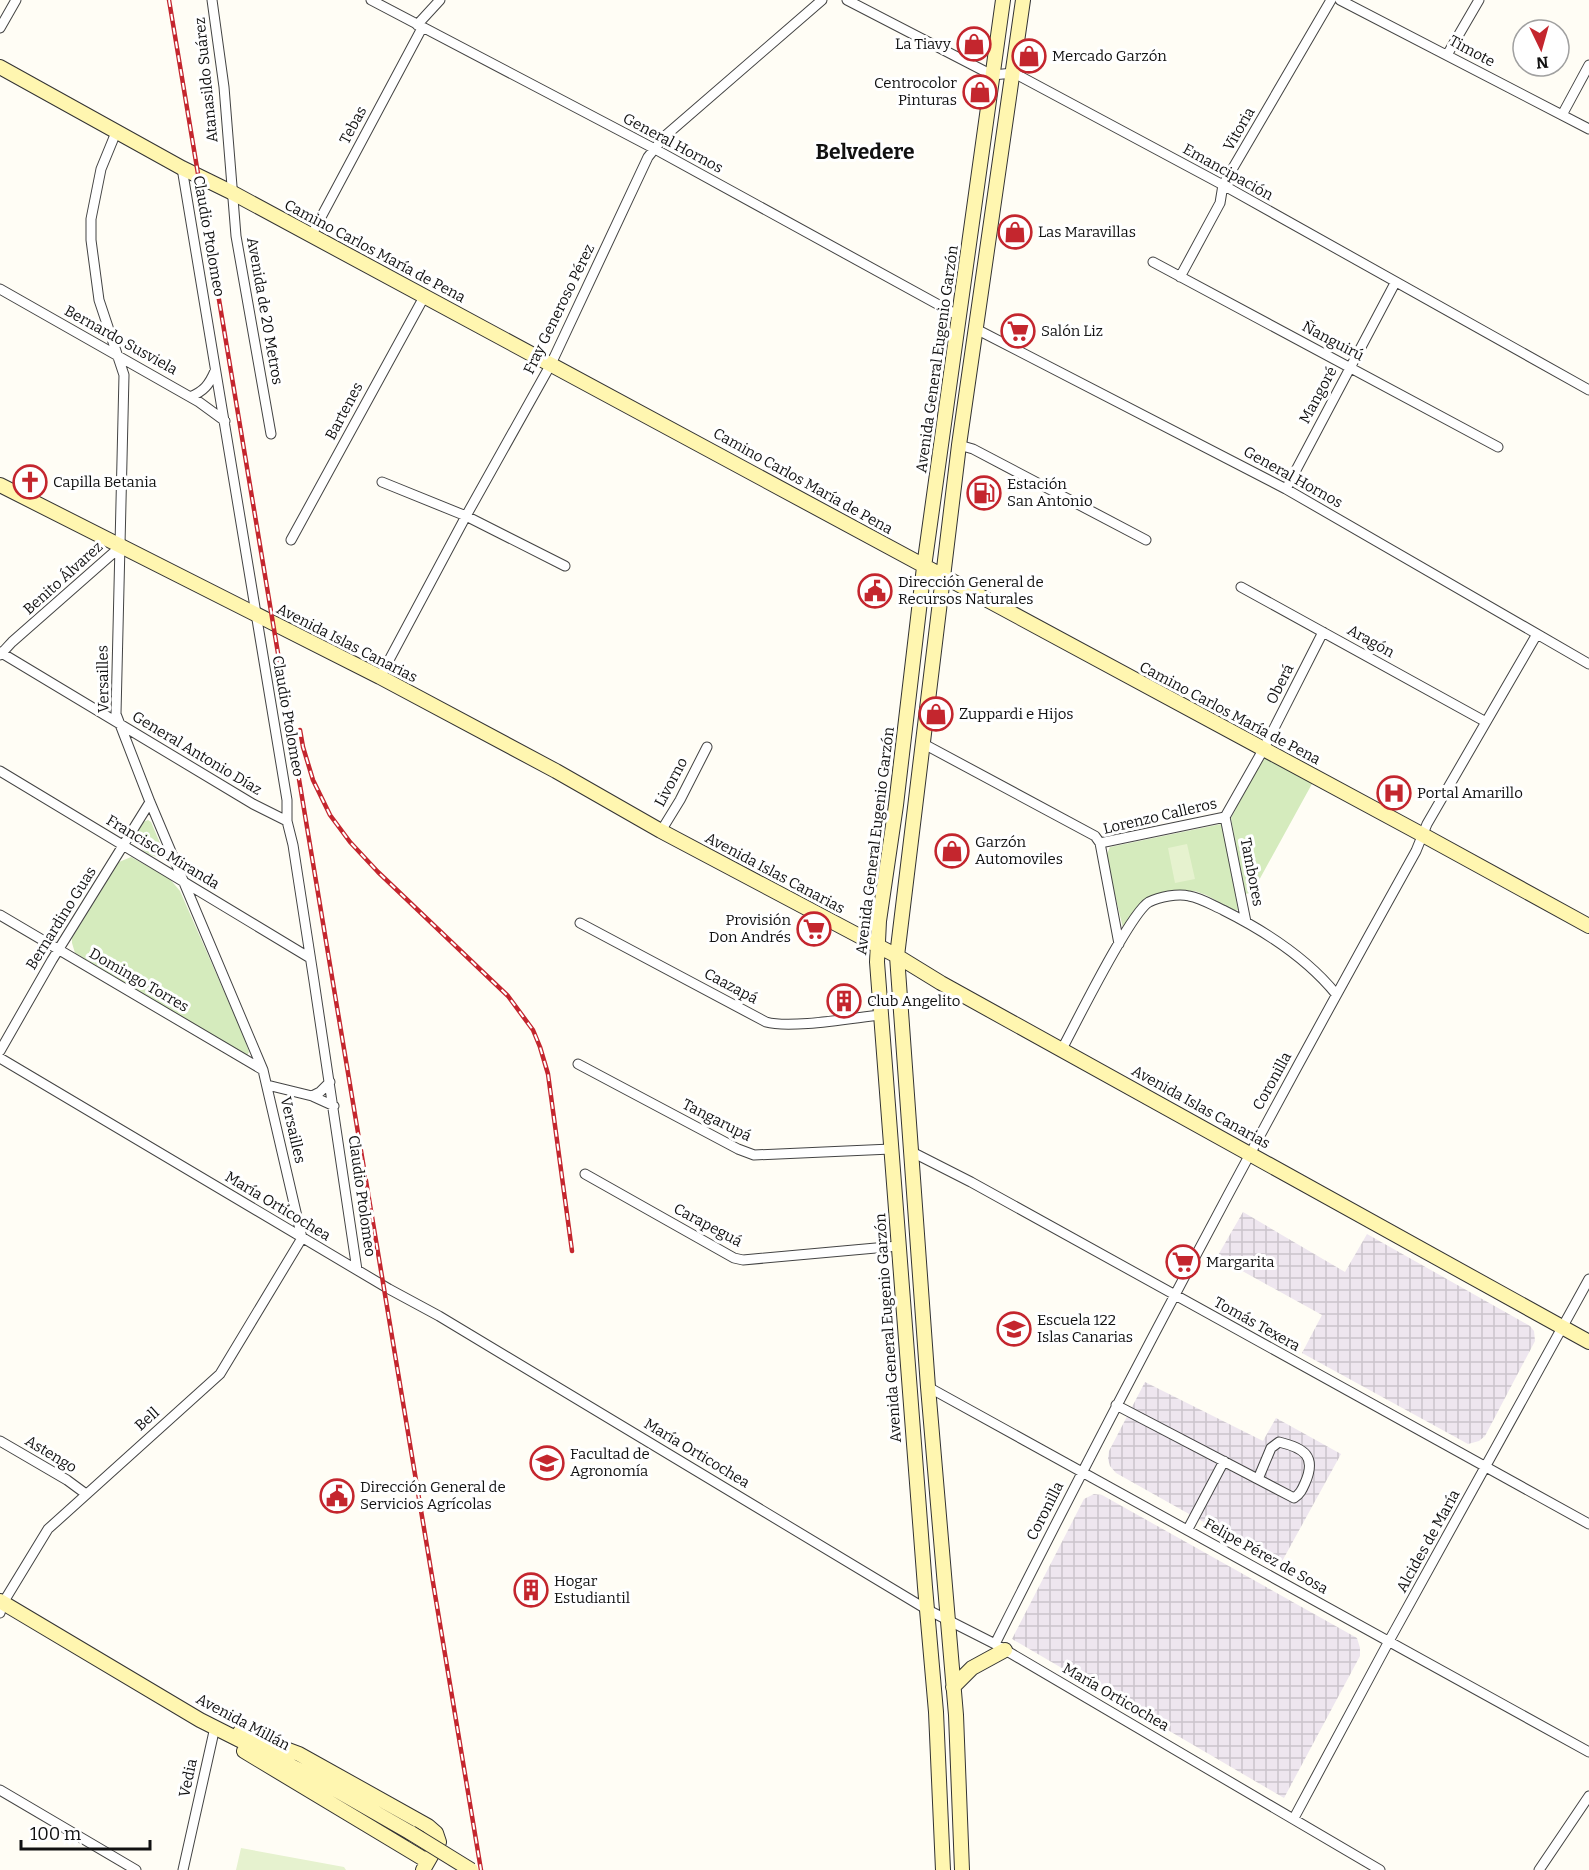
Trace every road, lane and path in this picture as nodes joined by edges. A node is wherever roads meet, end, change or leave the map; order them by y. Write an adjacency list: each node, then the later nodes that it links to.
1 (16, 0): 13 (street)
2 (212, 0): 25 (street, Atanasildo Suárez)
3 (371, 0): 12 (street, General Hornos)
4 (440, 0): 12 (street, Tebas)
5 (822, 0): 22 (street, Fray Generoso Pérez)
6 (847, 0): 18 (street)
7 (1003, 0): 18 (main road, Avenida General Eugenio Garzón)
8 (1023, 0): 17 (main road)
9 (1331, 0): 24 (street, Vitoria)
10 (1340, 0): 14 (street, Timote)
11 (1479, 0): 14 (street)
12 (419, 27): 22 (street, General Hornos); 26 (street, Tebas)
13 (0, 28)
14 (1447, 54): 19 (street, Timote)
15 (1589, 65): 19 (street)
16 (0, 67): 21 (main road, Camino Carlos María de Pena)
17 (1014, 74): 18 (street); 24 (street, Emancipación); 33 (main road)
18 (992, 75): 32 (main road, Avenida General Eugenio Garzón)
19 (1562, 115): 20 (street, Timote)
20 (1589, 129)
21 (117, 130): 23 (main road, Camino Carlos María de Pena); 34 (street, Versailles)
22 (653, 148): 32 (street, General Hornos); 35 (street, Fray Generoso Pérez)
23 (182, 168): 25 (main road, Camino Carlos María de Pena); 37 (street, Claudio Ptolomeo)
24 (1223, 185): 28 (street, Vitoria); 29 (street, Emancipación)
25 (231, 192): 26 (main road, Camino Carlos María de Pena); 41 (street, Avenida de 20 Metros)
26 (311, 236): 31 (main road, Camino Carlos María de Pena)
27 (1153, 262): 28 (street, Ñanguirú)
28 (1180, 277): 36 (street, Ñanguirú)
29 (1395, 283): 36 (street, Mangoré); 38 (street, Emancipación)
30 (0, 289): 34 (street, Bernardo Susviela)
31 (424, 297): 35 (main road, Camino Carlos María de Pena); 48 (street, Bartenes)
32 (959, 316): 52 (main road, Avenida General Eugenio Garzón)
33 (976, 328): 42 (main road); 46 (street, General Hornos)
34 (118, 356): 39 (street, Bernardo Susviela); 50 (street, Versailles)
35 (551, 364): 47 (street, Fray Generoso Pérez); 52 (main road, Camino Carlos María de Pena)
36 (1350, 368): 43 (street, Ñanguirú); 46 (street, Mangoré)
37 (216, 369): 39 (street); 40 (street, Claudio Ptolomeo)
38 (1589, 390)
39 (190, 397): 40 (street, Bernardo Susviela)
40 (225, 421): 55 (street, Claudio Ptolomeo)
41 (271, 434)
42 (959, 445): 49 (street); 53 (main road)
43 (1498, 447)
44 (382, 482): 47 (street)
45 (0, 485): 50 (main road, Avenida Islas Canarias)
46 (1286, 489): 57 (street, General Hornos)
47 (466, 516): 51 (street); 60 (street, Fray Generoso Pérez)
48 (291, 540)
49 (1146, 540)
50 (120, 547): 55 (main road, Avenida Islas Canarias); 58 (street, Benito Álvarez); 62 (street, Versailles)
51 (565, 566)
52 (924, 567): 53 (main road, Camino Carlos María de Pena); 80 (main road, Avenida General Eugenio Garzón)
53 (944, 577): 63 (main road); 65 (main road, Camino Carlos María de Pena)
54 (1241, 587): 56 (street, Aragón)
55 (256, 616): 60 (main road, Avenida Islas Canarias); 69 (street, Claudio Ptolomeo)
56 (1323, 632): 61 (street, Aragón); 65 (street, Oberá)
57 (1537, 634): 59 (street, General Hornos); 61 (street, Coronilla)
58 (0, 654): 62 (street, General Antonio Díaz)
59 (1589, 664)
60 (380, 677): 70 (main road, Avenida Islas Canarias)
61 (1486, 722): 71 (street, Coronilla)
62 (120, 724): 67 (street, Versailles); 69 (street, General Antonio Díaz)
63 (922, 743): 72 (street); 82 (main road)
64 (707, 747): 70 (street, Livorno)
65 (1263, 750): 68 (street, Lorenzo Calleros); 71 (main road, Camino Carlos María de Pena)
66 (0, 771): 73 (street, Francisco Miranda)
67 (150, 802): 73 (street, Bernardino Guas); 74 (street, Versailles)
68 (1225, 817): 72 (street, Lorenzo Calleros); 76 (street, Tambores)
69 (287, 821): 83 (street, Claudio Ptolomeo)
70 (661, 831): 80 (main road, Avenida Islas Canarias)
71 (1423, 835): 78 (main road, Camino Carlos María de Pena); 84 (street, Coronilla)
72 (1101, 843): 79 (street, Lorenzo Calleros)
73 (124, 845): 74 (street, Francisco Miranda); 81 (street, Bernardino Guas)
74 (183, 883): 83 (street, Francisco Miranda); 90 (street, Versailles)
75 (0, 915): 81 (street, Domingo Torres)
76 (1246, 922): 79 (street, Tambores); 84 (street)
77 (580, 923): 85 (street, Caazapá)
78 (1589, 927)
79 (1119, 944): 86 (street)
80 (877, 947): 82 (main road, Avenida Islas Canarias); 85 (main road, Avenida General Eugenio Garzón)
81 (59, 950): 87 (street, Bernardino Guas); 90 (street, Domingo Torres)
82 (897, 956): 86 (main road, Avenida Islas Canarias); 96 (main road)
83 (310, 958): 91 (street, Claudio Ptolomeo)
84 (1336, 994): 97 (street, Coronilla)
85 (880, 1015): 95 (main road, Avenida General Eugenio Garzón)
86 (1062, 1048): 97 (main road, Avenida Islas Canarias)
87 (0, 1051)
88 (0, 1058): 99 (street, María Orticochea)
89 (578, 1064): 95 (street, Tangarupá)
90 (263, 1070): 92 (street, Versailles)
91 (330, 1082): 93 (street); 94 (street, Claudio Ptolomeo)
92 (267, 1085): 93 (street); 99 (street, Versailles)
93 (312, 1096): 94 (street)
94 (334, 1107): 101 (street, Claudio Ptolomeo)
95 (891, 1149): 100 (main road, Avenida General Eugenio Garzón)
96 (910, 1151): 103 (street, Tomás Texera); 106 (main road)
97 (1250, 1152): 103 (street, Coronilla); 104 (main road, Avenida Islas Canarias)
98 (585, 1174): 100 (street, Carapeguá)
99 (302, 1238): 101 (street, María Orticochea); 113 (street, Bell)
100 (898, 1246): 117 (main road, Avenida General Eugenio Garzón)
101 (357, 1270): 117 (street, María Orticochea)
102 (1589, 1279): 104 (street, Alcides de María)
103 (1175, 1294): 107 (street, Coronilla); 110 (street, Tomás Texera)
104 (1563, 1327): 105 (main road, Avenida Islas Canarias); 110 (street, Alcides de María)
105 (1589, 1342)
106 (928, 1387): 111 (street, Felipe Pérez de Sosa); 118 (main road)
107 (1116, 1406): 109 (street); 111 (street, Coronilla)
108 (0, 1441): 113 (street, Astengo)
109 (1224, 1461): 112 (street); 115 (street)
110 (1487, 1466): 114 (street, Tomás Texera); 119 (street, Alcides de María)
111 (1082, 1471): 115 (street, Felipe Pérez de Sosa); 120 (street, Coronilla)
112 (1258, 1479): 112 (street)
113 (86, 1494): 116 (street, Bell)
114 (1589, 1524)
115 (1188, 1529): 119 (street, Felipe Pérez de Sosa)
116 (1, 1606): 122 (main road, Avenida Millán)
117 (927, 1608): 118 (street, María Orticochea); 132 (main road, Avenida General Eugenio Garzón)
118 (948, 1619): 120 (street, María Orticochea); 121 (main road)
119 (1389, 1641): 124 (street, Felipe Pérez de Sosa); 127 (street, Alcides de María)
120 (1000, 1647): 121 (main road); 127 (street, María Orticochea)
121 (953, 1687): 133 (main road)
122 (200, 1720): 123 (main road, Avenida Millán); 128 (main road)
123 (217, 1729): 128 (main road); 130 (street, Vedia); 131 (main road, Avenida Millán, bridge)
124 (1589, 1752)
125 (0, 1790): 129 (street)
126 (1589, 1796): 135 (street)
127 (1294, 1818): 134 (street, María Orticochea)
128 (422, 1867)
129 (136, 1870)
130 (183, 1870)
131 (471, 1870)
132 (943, 1870)
133 (962, 1870)
134 (1380, 1870)
135 (1539, 1870)

